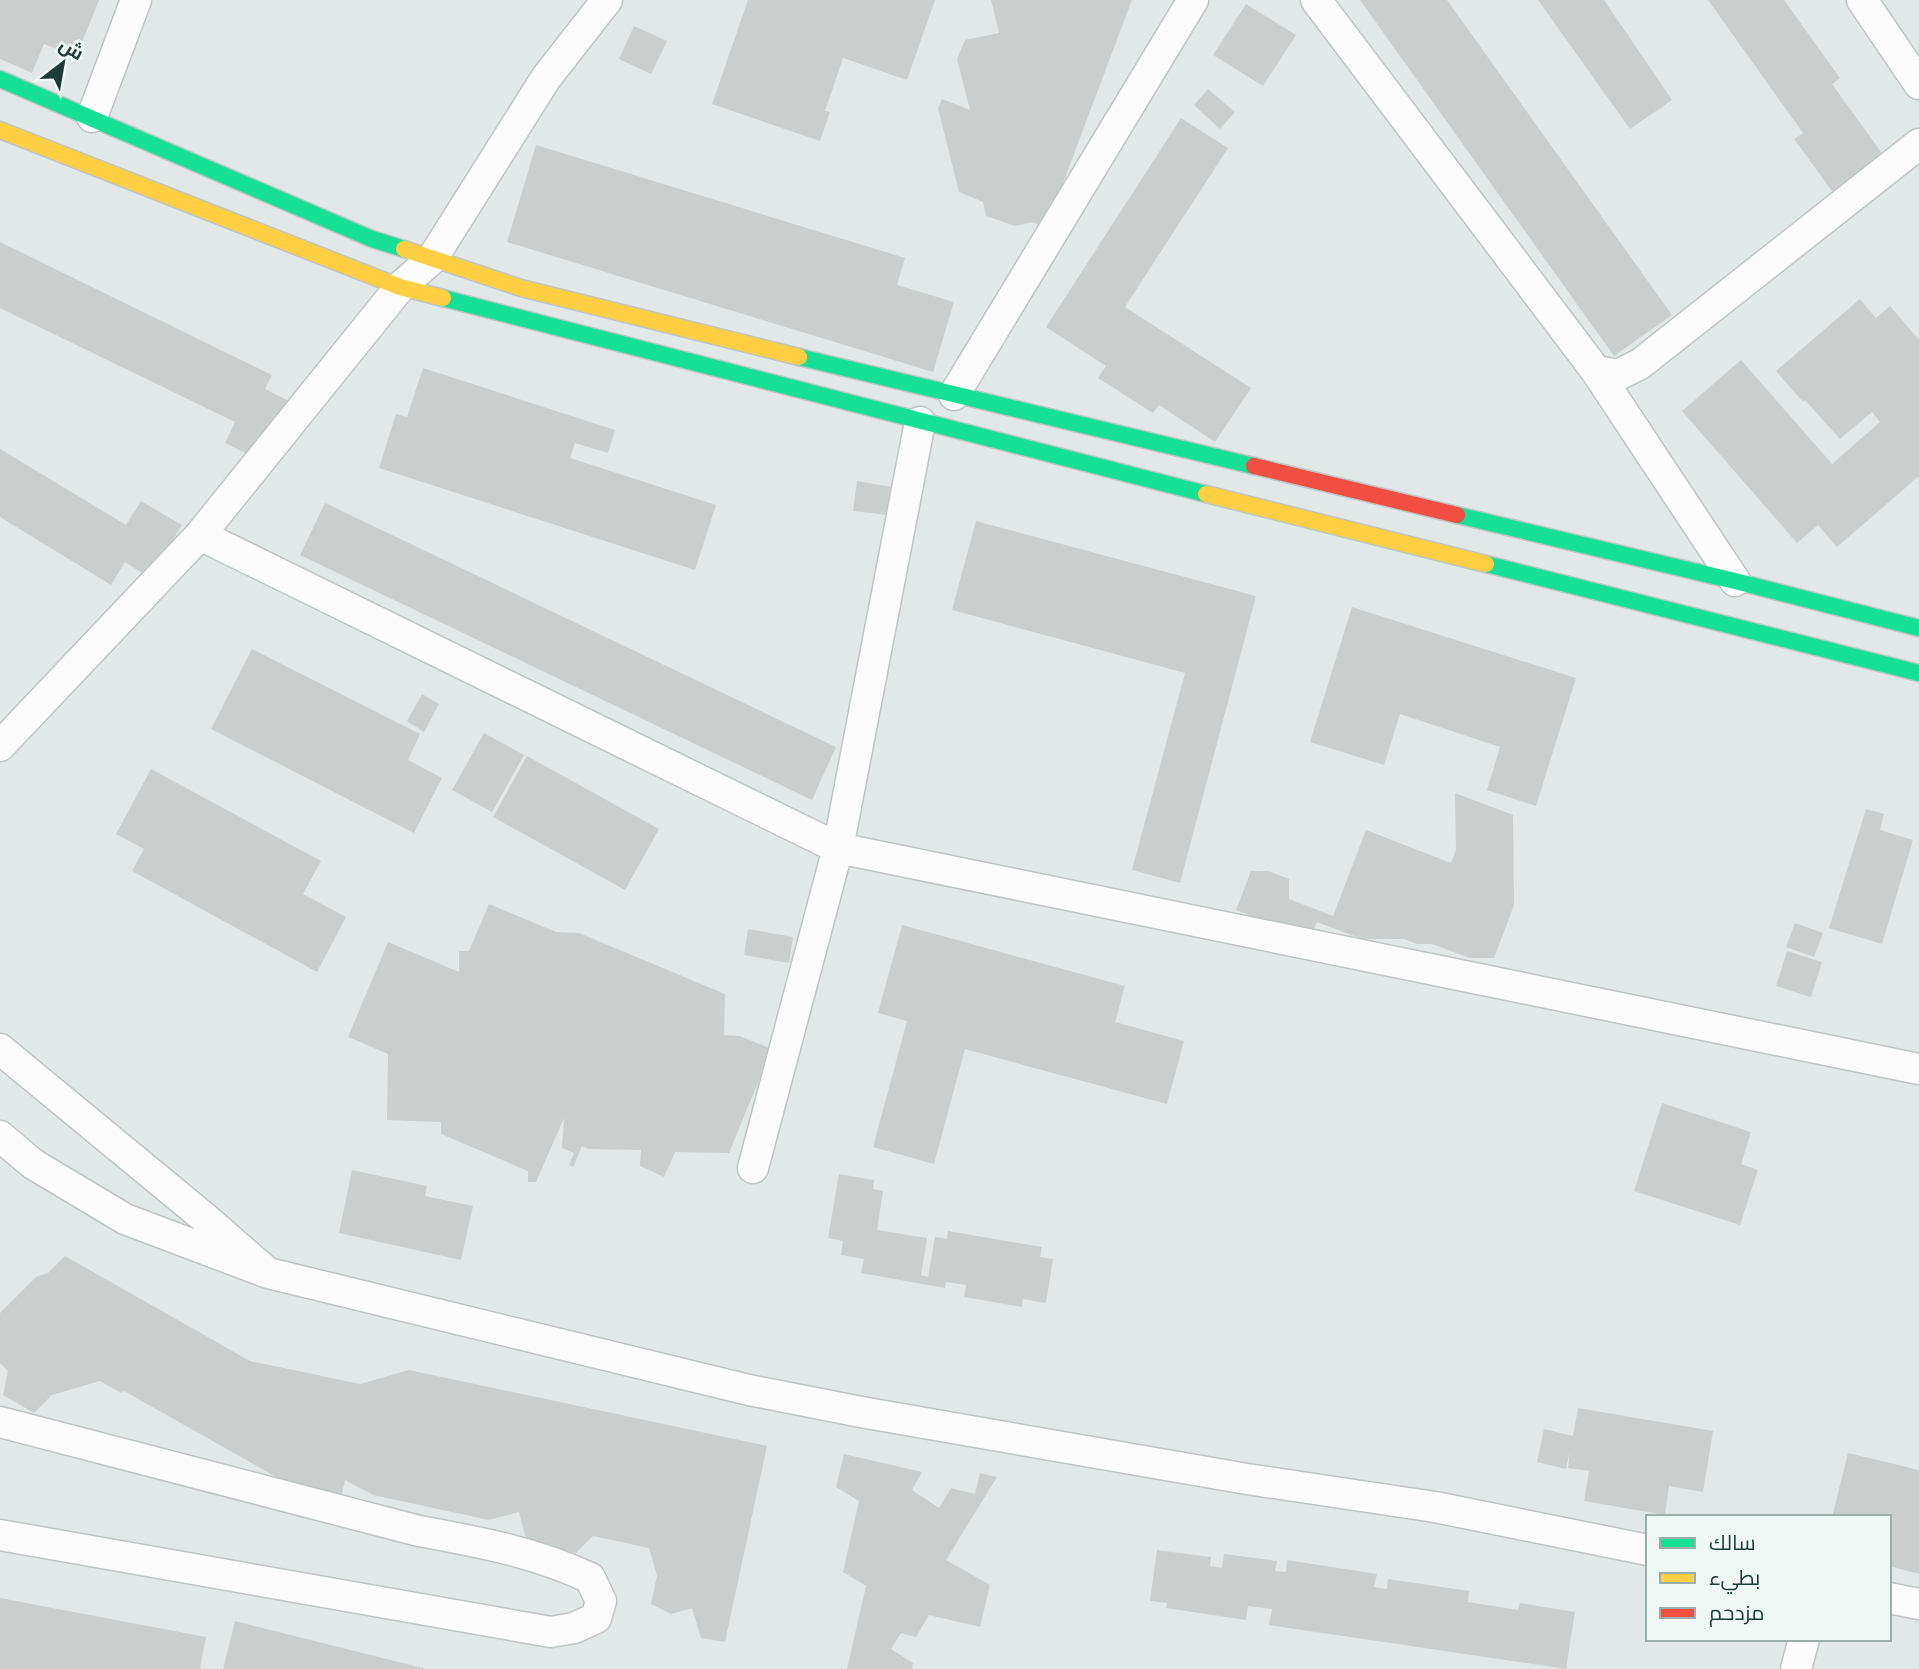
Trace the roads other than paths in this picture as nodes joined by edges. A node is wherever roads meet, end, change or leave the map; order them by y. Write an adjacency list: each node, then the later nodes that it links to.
1 (136, 0): 8 (street)
2 (607, 0): 11 (street)
3 (1194, 0): 14 (street)
4 (1316, 0): 13 (street)
5 (1862, 0): 7 (street)
6 (0, 79): 8 (street)
7 (1919, 84)
8 (92, 117): 11 (street)
9 (0, 130): 12 (street)
10 (1919, 144): 13 (street)
11 (432, 259): 12 (street); 14 (street)
12 (400, 288): 15 (street); 16 (street)
13 (1596, 371): 17 (street)
14 (954, 395): 17 (street)
15 (920, 422): 19 (street); 21 (street)
16 (200, 535): 20 (street); 21 (street)
17 (1735, 581): 18 (street)
18 (1919, 628)
19 (1919, 673)
20 (0, 746)
21 (838, 848): 23 (street); 25 (street)
22 (0, 1049): 26 (street)
23 (1919, 1069)
24 (0, 1136): 26 (street)
25 (753, 1168)
26 (268, 1273): 29 (street)
27 (0, 1422): 28 (street)
28 (0, 1535)
29 (1646, 1549)
30 (1891, 1598): 31 (street)
31 (1919, 1604)
32 (1803, 1641): 33 (street)
33 (1796, 1669)

